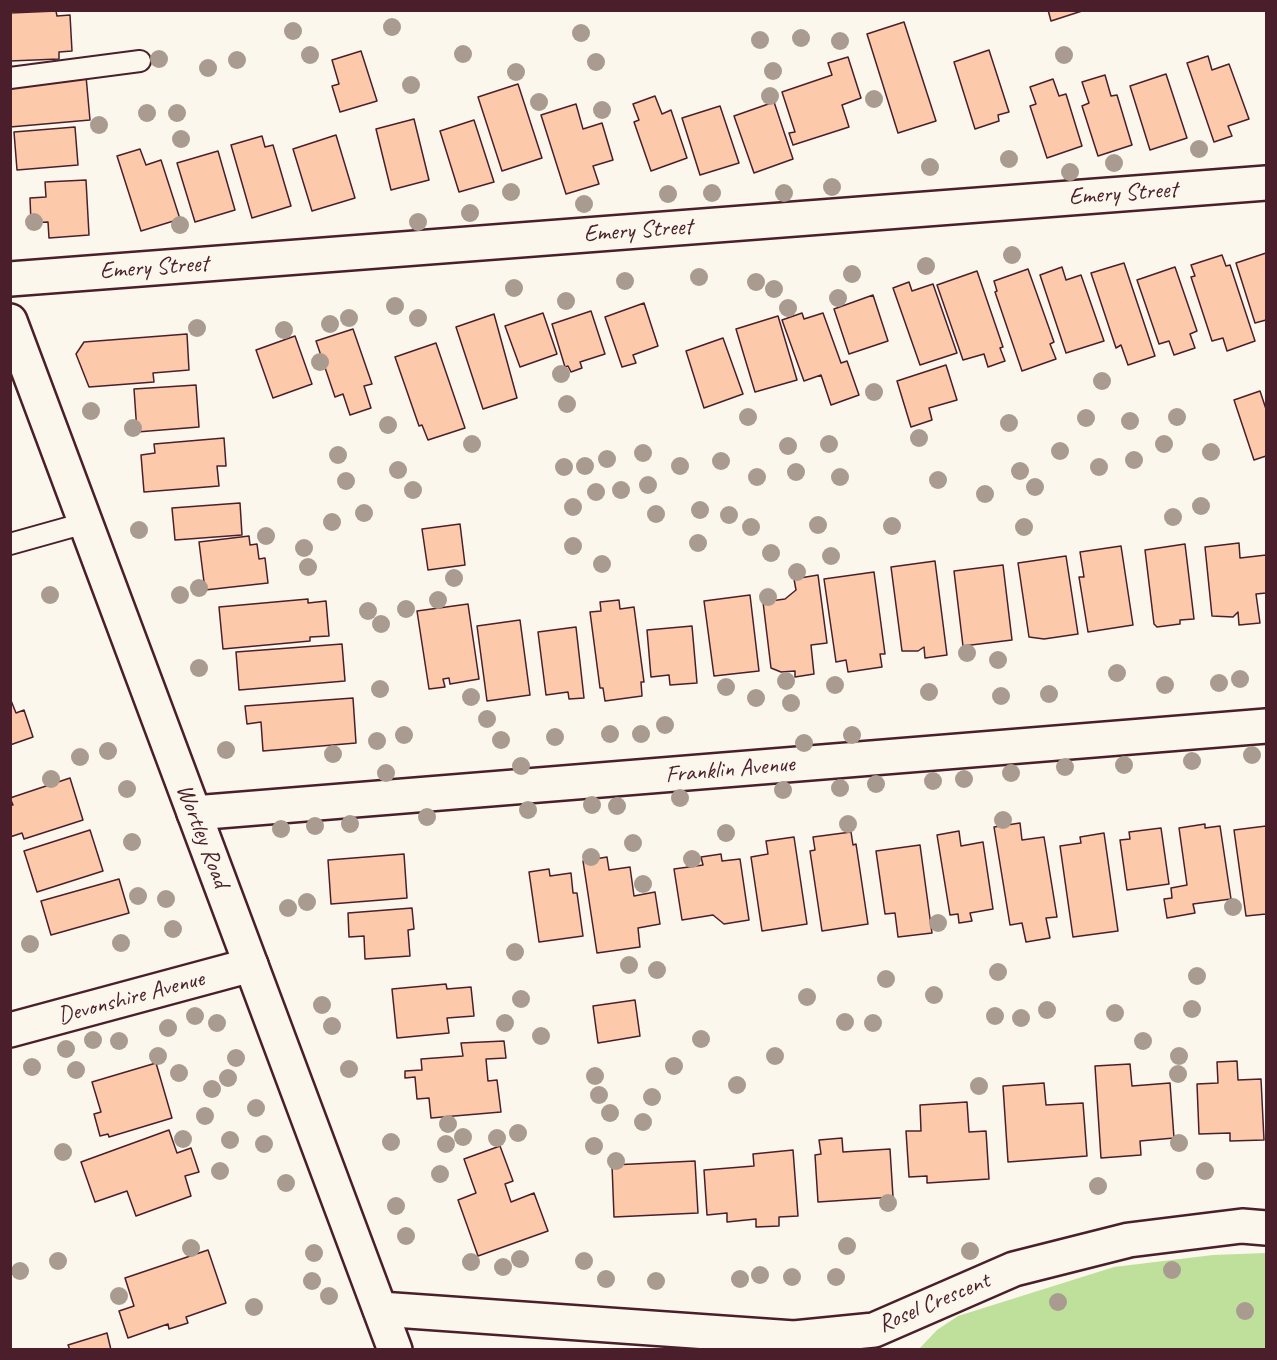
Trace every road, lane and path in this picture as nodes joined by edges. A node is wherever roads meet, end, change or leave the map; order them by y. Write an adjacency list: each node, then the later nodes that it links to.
1 (140, 61): 2 (lane)
2 (10, 78)
3 (1266, 183): 4 (street, Emery Street)
4 (10, 279)
5 (10, 321): 6 (street, Wortley Road)
6 (86, 523): 7 (lane); 9 (street, Wortley Road)
7 (10, 544)
8 (1266, 726): 9 (street, Franklin Avenue)
9 (194, 813): 10 (street, Wortley Road)
10 (251, 965): 11 (street, Devonshire Avenue); 13 (street, Wortley Road)
11 (10, 1030)
12 (1266, 1228): 14 (street, Rosel Crescent)
13 (380, 1309): 14 (street, Rosel Crescent); 15 (street, Wortley Road)
14 (878, 1340)
15 (395, 1350)

